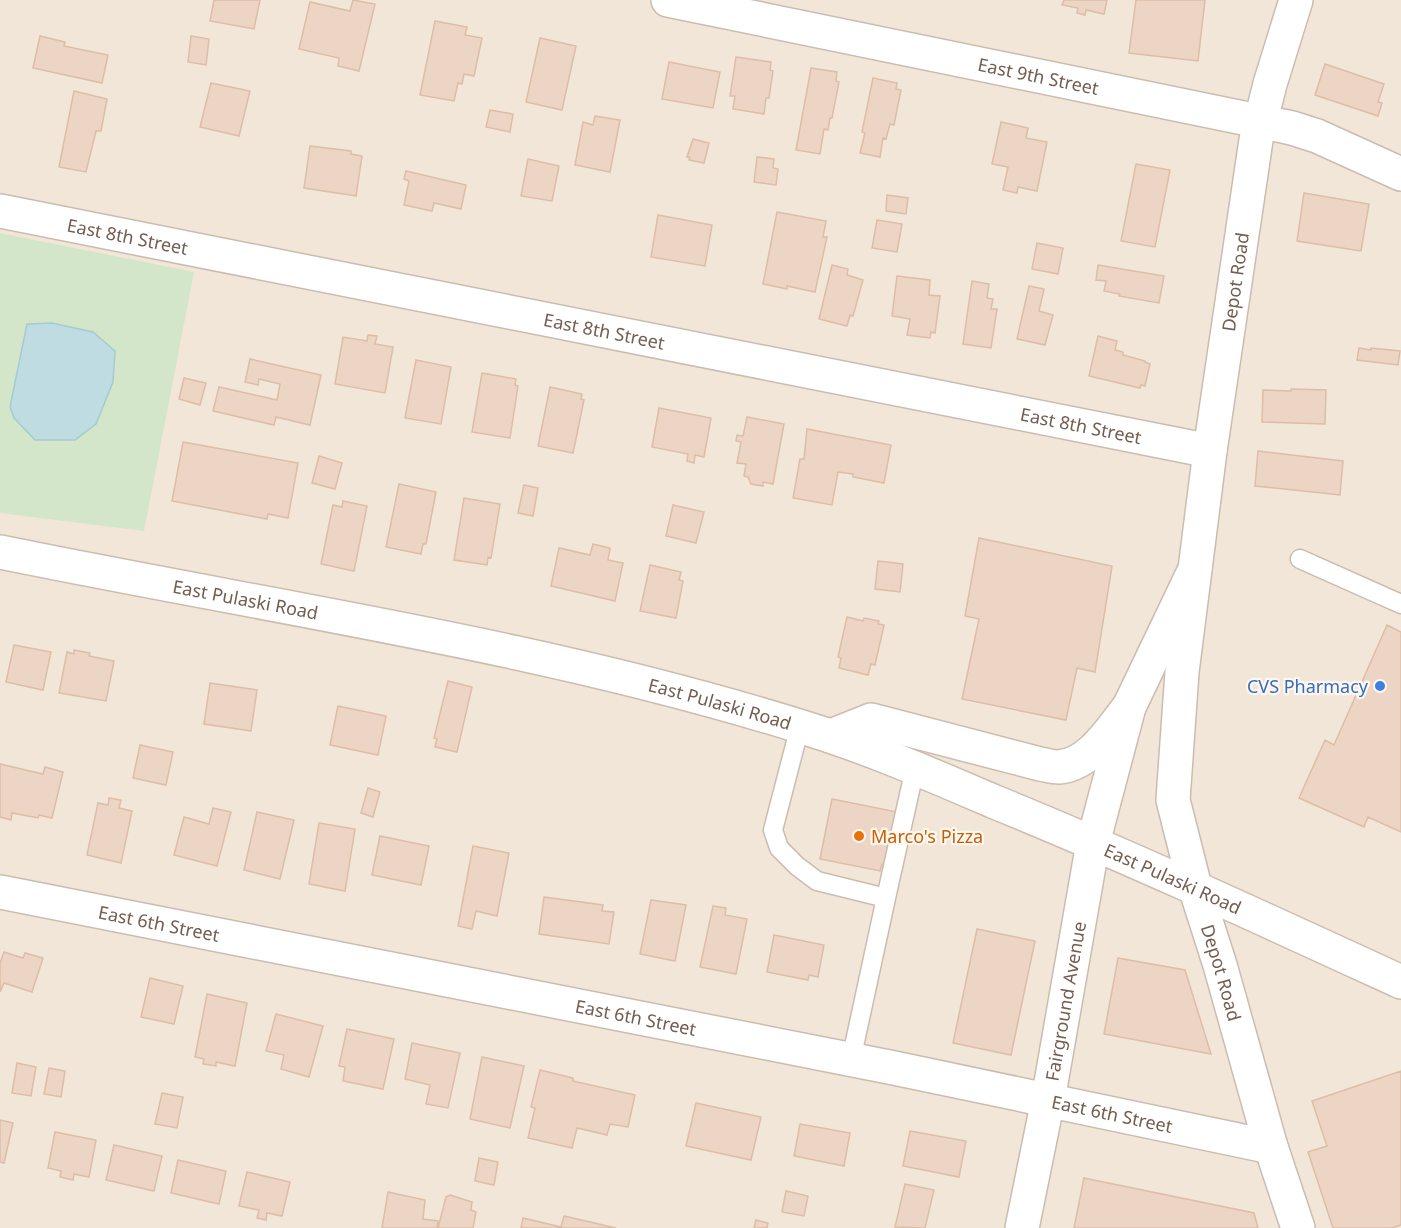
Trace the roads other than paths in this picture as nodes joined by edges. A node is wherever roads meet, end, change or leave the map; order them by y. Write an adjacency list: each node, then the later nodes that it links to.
1 (668, 0): 3 (street, East 9th Street)
2 (1296, 0): 3 (street, Depot Road)
3 (1261, 121): 4 (street, East 9th Street); 6 (street, Depot Road)
4 (1401, 174)
5 (0, 211): 6 (street, East 8th Street)
6 (1210, 451): 9 (street, Depot Road)
7 (0, 552): 12 (street, East Pulaski Road)
8 (1300, 559): 10 (lane)
9 (1195, 569): 11 (street, Depot Road); 16 (street, Depot Road)
10 (1401, 604)
11 (1129, 706): 13 (street); 15 (street, Depot Road)
12 (800, 726): 13 (street, East Pulaski Road); 18 (lane)
13 (831, 736): 14 (street, East Pulaski Road)
14 (915, 768): 15 (street, East Pulaski Road); 18 (lane)
15 (1093, 843): 16 (street, East Pulaski Road); 21 (street, Fairground Avenue)
16 (1195, 887): 19 (street, East Pulaski Road); 22 (street, Depot Road)
17 (0, 892): 20 (street, East 6th Street)
18 (886, 898): 20 (lane)
19 (1401, 982)
20 (851, 1060): 21 (street, East 6th Street)
21 (1048, 1101): 22 (street, East 6th Street); 23 (street, Fairground Avenue)
22 (1271, 1147): 24 (street, Depot Road)
23 (1022, 1228)
24 (1298, 1228)

